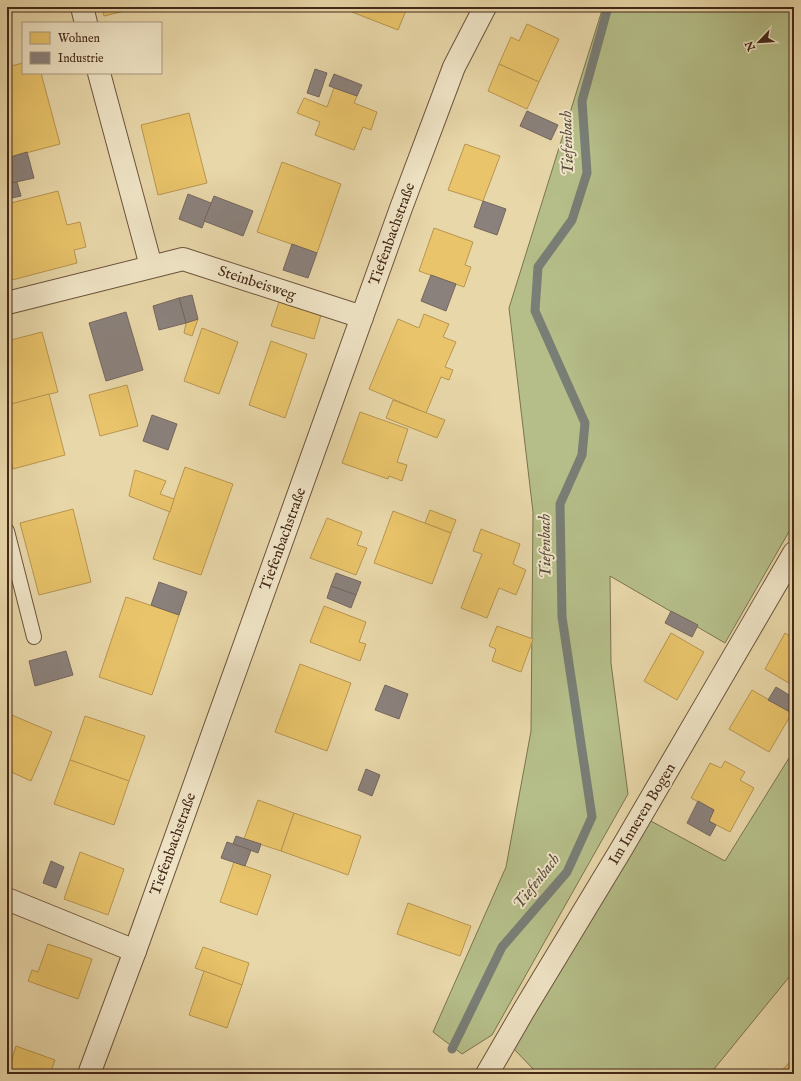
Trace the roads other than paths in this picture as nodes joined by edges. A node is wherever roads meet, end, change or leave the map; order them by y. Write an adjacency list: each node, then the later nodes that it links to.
1 (82, 7): 3 (street)
2 (484, 7): 7 (street, Tiefenbachstraße)
3 (86, 22)
4 (99, 74): 5 (street)
5 (151, 266): 6 (street, Steinbeisweg); 7 (street, Steinbeisweg)
6 (7, 303)
7 (362, 317): 12 (street, Tiefenbachstraße)
8 (7, 531): 10 (lane)
9 (794, 553): 14 (street, Im Inneren Bogen)
10 (34, 637)
11 (7, 899): 12 (street)
12 (135, 951): 13 (street, Tiefenbachstraße)
13 (89, 1074)
14 (487, 1074)

